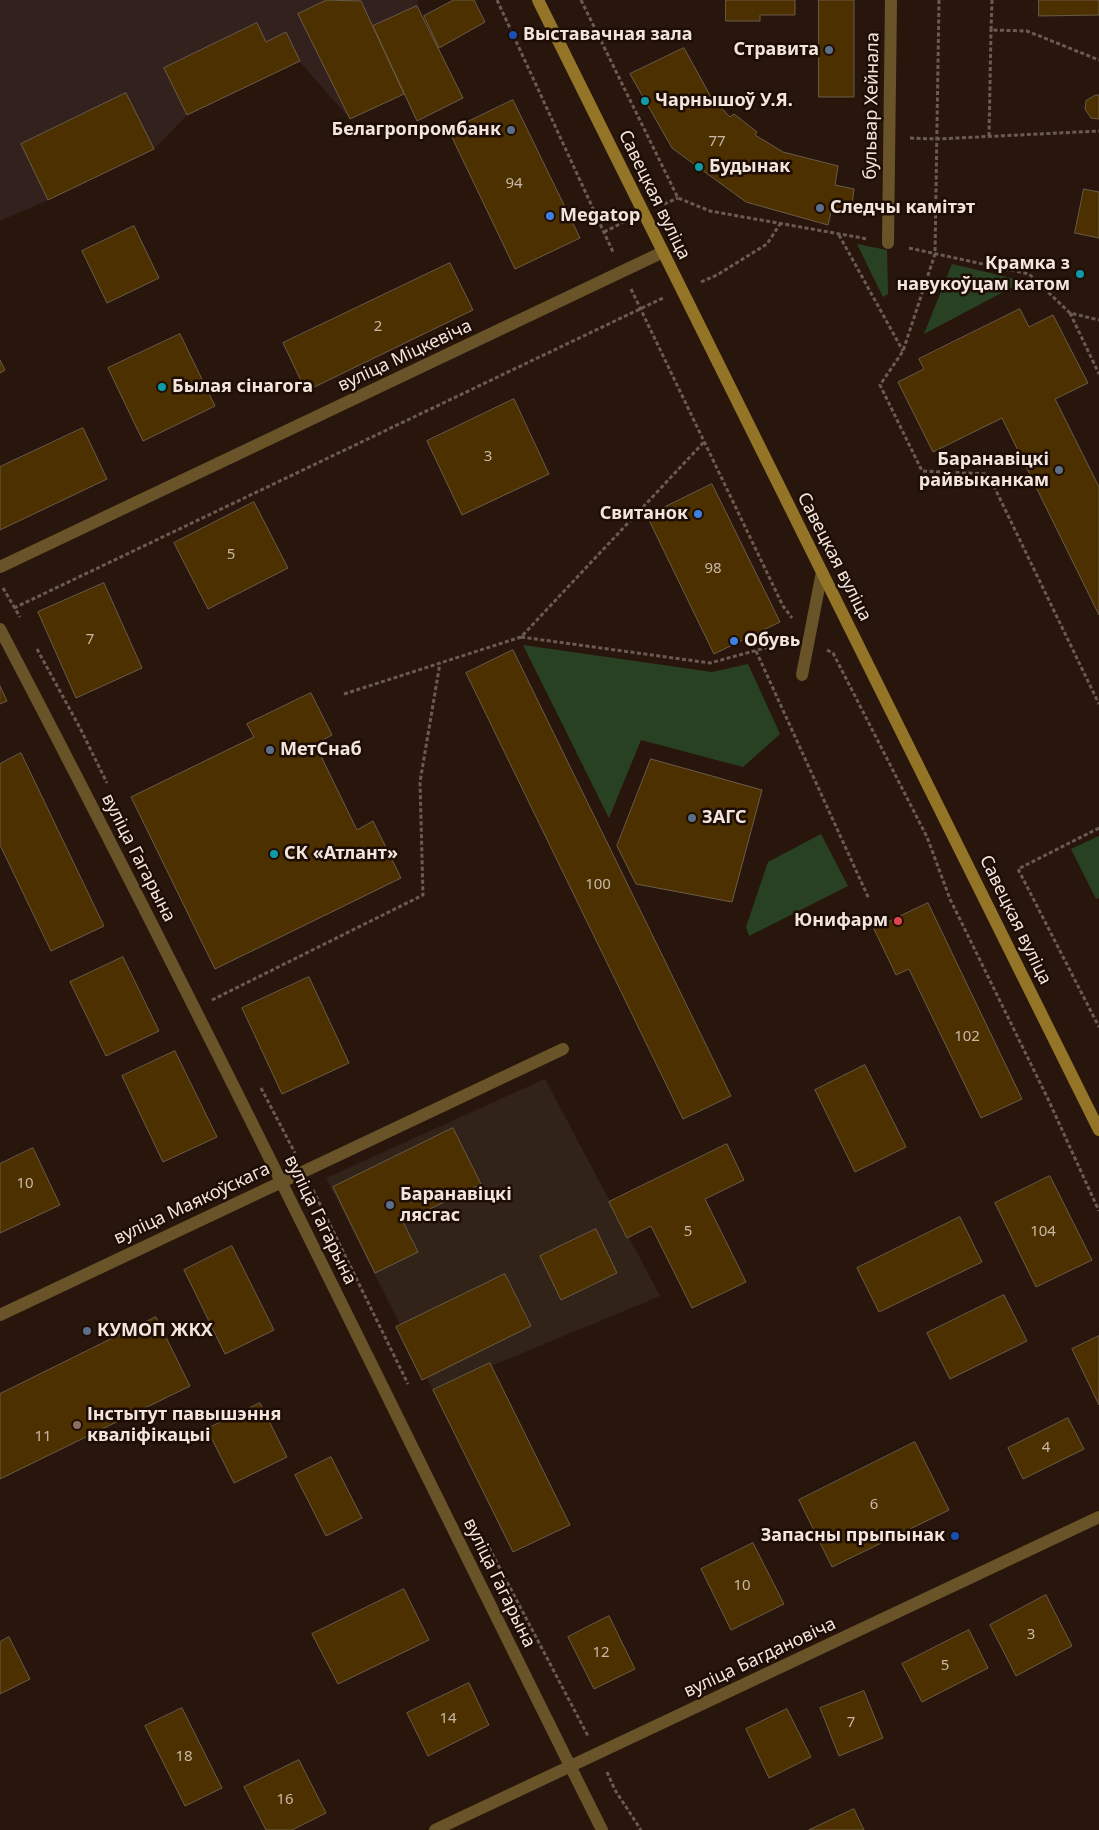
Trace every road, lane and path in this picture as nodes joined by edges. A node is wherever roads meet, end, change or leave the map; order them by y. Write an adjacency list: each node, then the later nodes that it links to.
1 (497, 0): 18 (path)
2 (538, 0): 16 (main road, Савецкая вуліца)
3 (581, 0): 13 (path)
4 (891, 0): 11 (street, бульвар Хейнала)
5 (939, 0): 12 (path)
6 (992, 0): 7 (path)
7 (991, 30): 8 (path); 10 (path)
8 (1099, 60)
9 (1099, 131): 10 (path)
10 (989, 136): 12 (path)
11 (890, 137): 12 (path); 15 (street, бульвар Хейнала)
12 (937, 139): 17 (path)
13 (780, 224): 14 (path); 19 (path)
14 (839, 234): 15 (path); 23 (path)
15 (888, 243): 17 (path)
16 (663, 252): 18 (street, вуліца Міцкевіча); 19 (main road, Савецкая вуліца)
17 (935, 254): 21 (path); 23 (path)
18 (623, 272): 20 (path); 26 (street, вуліца Міцкевіча)
19 (682, 290): 20 (path); 27 (main road, Савецкая вуліца)
20 (640, 308): 25 (path); 28 (path)
21 (1070, 313): 22 (path); 24 (path)
22 (1099, 320)
23 (903, 351): 37 (path)
24 (1099, 374)
25 (704, 442): 30 (path); 31 (path)
26 (0, 567)
27 (822, 572): 32 (street); 43 (main road, Савецкая вуліца)
28 (7, 611)
29 (0, 628): 40 (street, вуліца Гагарына)
30 (800, 629): 32 (path); 33 (path)
31 (521, 636): 33 (path); 34 (path)
32 (809, 640): 35 (street); 45 (path)
33 (756, 651): 39 (path)
34 (440, 663): 36 (path); 40 (path)
35 (802, 675)
36 (344, 694)
37 (1099, 704)
38 (1099, 828): 41 (path)
39 (869, 899)
40 (195, 1009): 44 (street, вуліца Гагарына)
41 (1099, 1027)
42 (563, 1049): 44 (street, вуліца Маякоўскага)
43 (1099, 1130)
44 (281, 1181): 46 (street, вуліца Маякоўскага); 48 (street, вуліца Гагарына)
45 (1099, 1211)
46 (0, 1315)
47 (1099, 1517): 48 (street, вуліца Багдановіча)
48 (570, 1767): 49 (street, вуліца Багдановіча); 50 (street, вуліца Гагарына)
49 (435, 1830)
50 (602, 1830)

